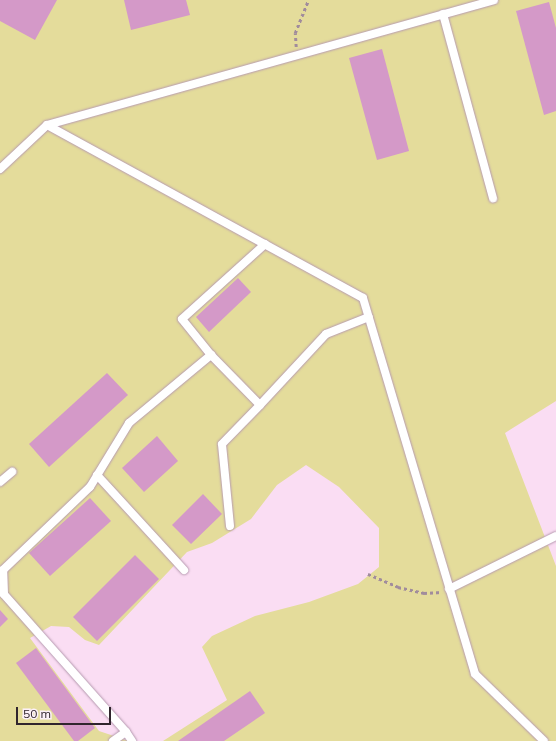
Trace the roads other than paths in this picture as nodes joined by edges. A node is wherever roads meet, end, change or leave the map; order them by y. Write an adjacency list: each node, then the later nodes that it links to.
1 (494, 0): 2 (lane)
2 (443, 14): 3 (lane); 5 (lane)
3 (47, 125): 4 (lane); 6 (lane)
4 (0, 169)
5 (493, 198)
6 (265, 244): 7 (lane); 8 (lane)
7 (369, 317): 9 (lane); 16 (lane)
8 (211, 355): 9 (lane); 11 (lane)
9 (260, 406): 13 (lane)
10 (12, 472): 12 (lane)
11 (97, 475): 15 (lane); 17 (lane)
12 (0, 482)
13 (230, 526)
14 (556, 536): 16 (lane)
15 (184, 570)
16 (449, 589): 21 (lane)
17 (2, 592): 18 (lane)
18 (126, 732): 19 (lane); 20 (lane)
19 (113, 741)
20 (132, 741)
21 (544, 741)

